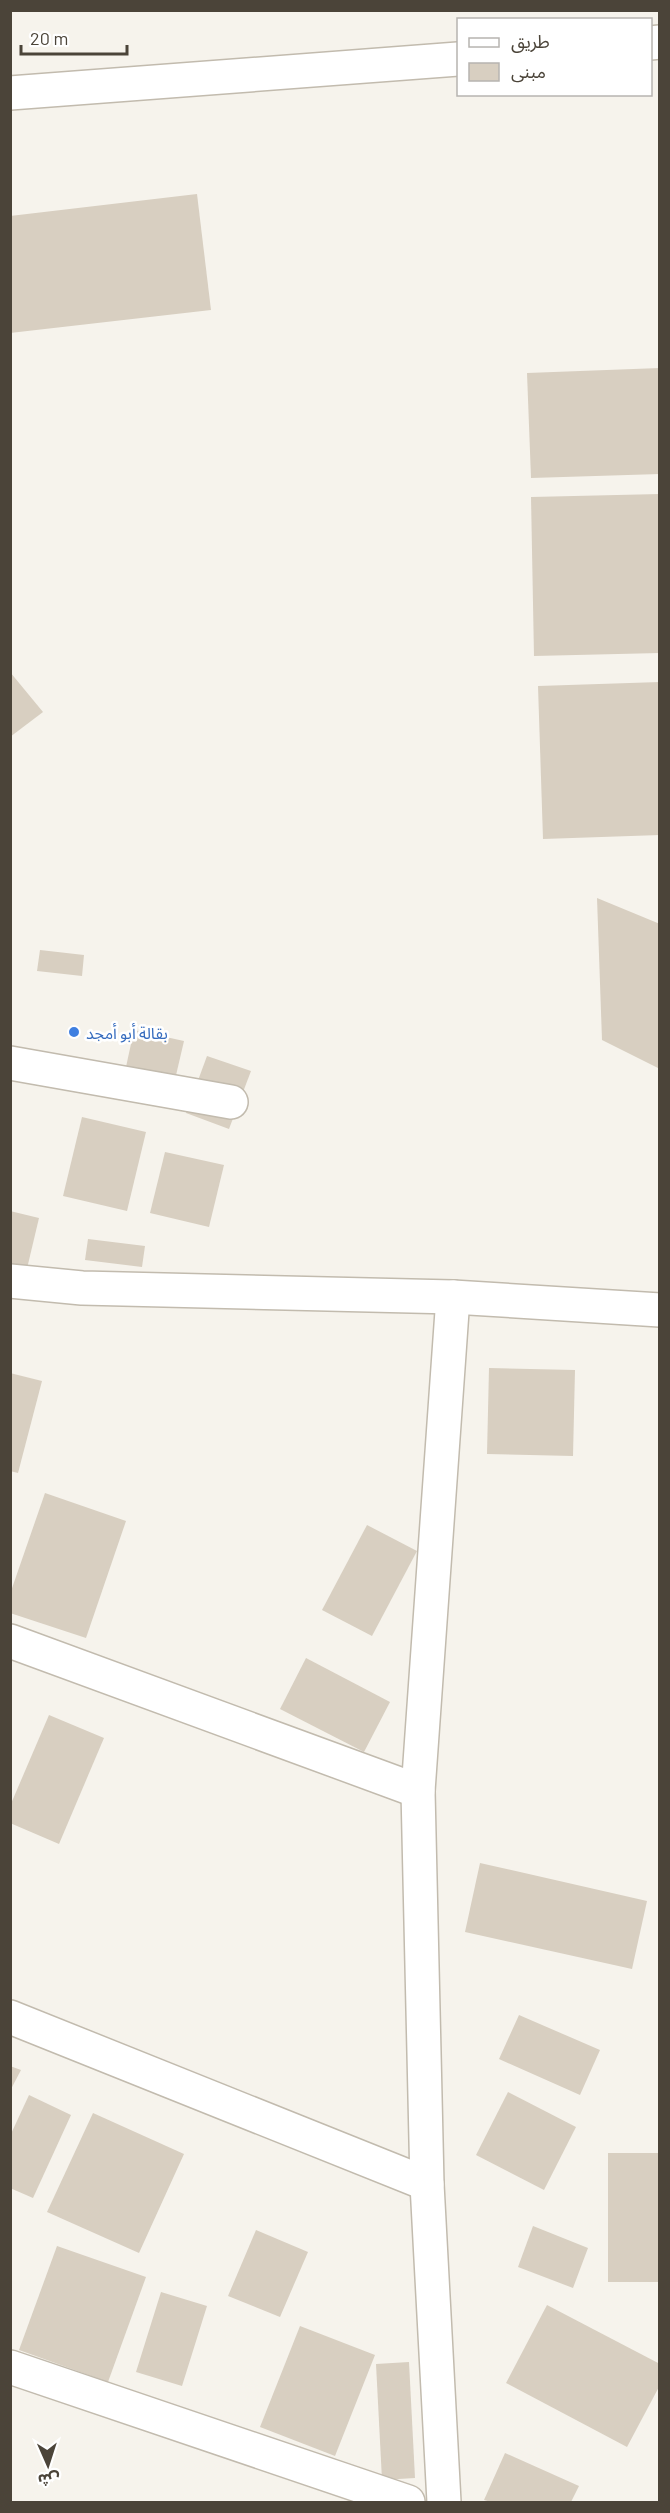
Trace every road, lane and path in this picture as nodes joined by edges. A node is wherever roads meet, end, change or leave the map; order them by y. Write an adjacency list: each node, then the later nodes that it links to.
1 (457, 59): 2 (street)
2 (10, 93)
3 (10, 1063): 4 (street)
4 (231, 1102)
5 (10, 1281): 6 (street)
6 (453, 1297): 7 (street); 9 (street)
7 (660, 1310)
8 (10, 1641): 9 (street)
9 (418, 1791): 11 (street)
10 (10, 2017): 11 (street)
11 (427, 2184): 14 (street)
12 (10, 2367): 13 (street)
13 (408, 2502)
14 (444, 2502)

